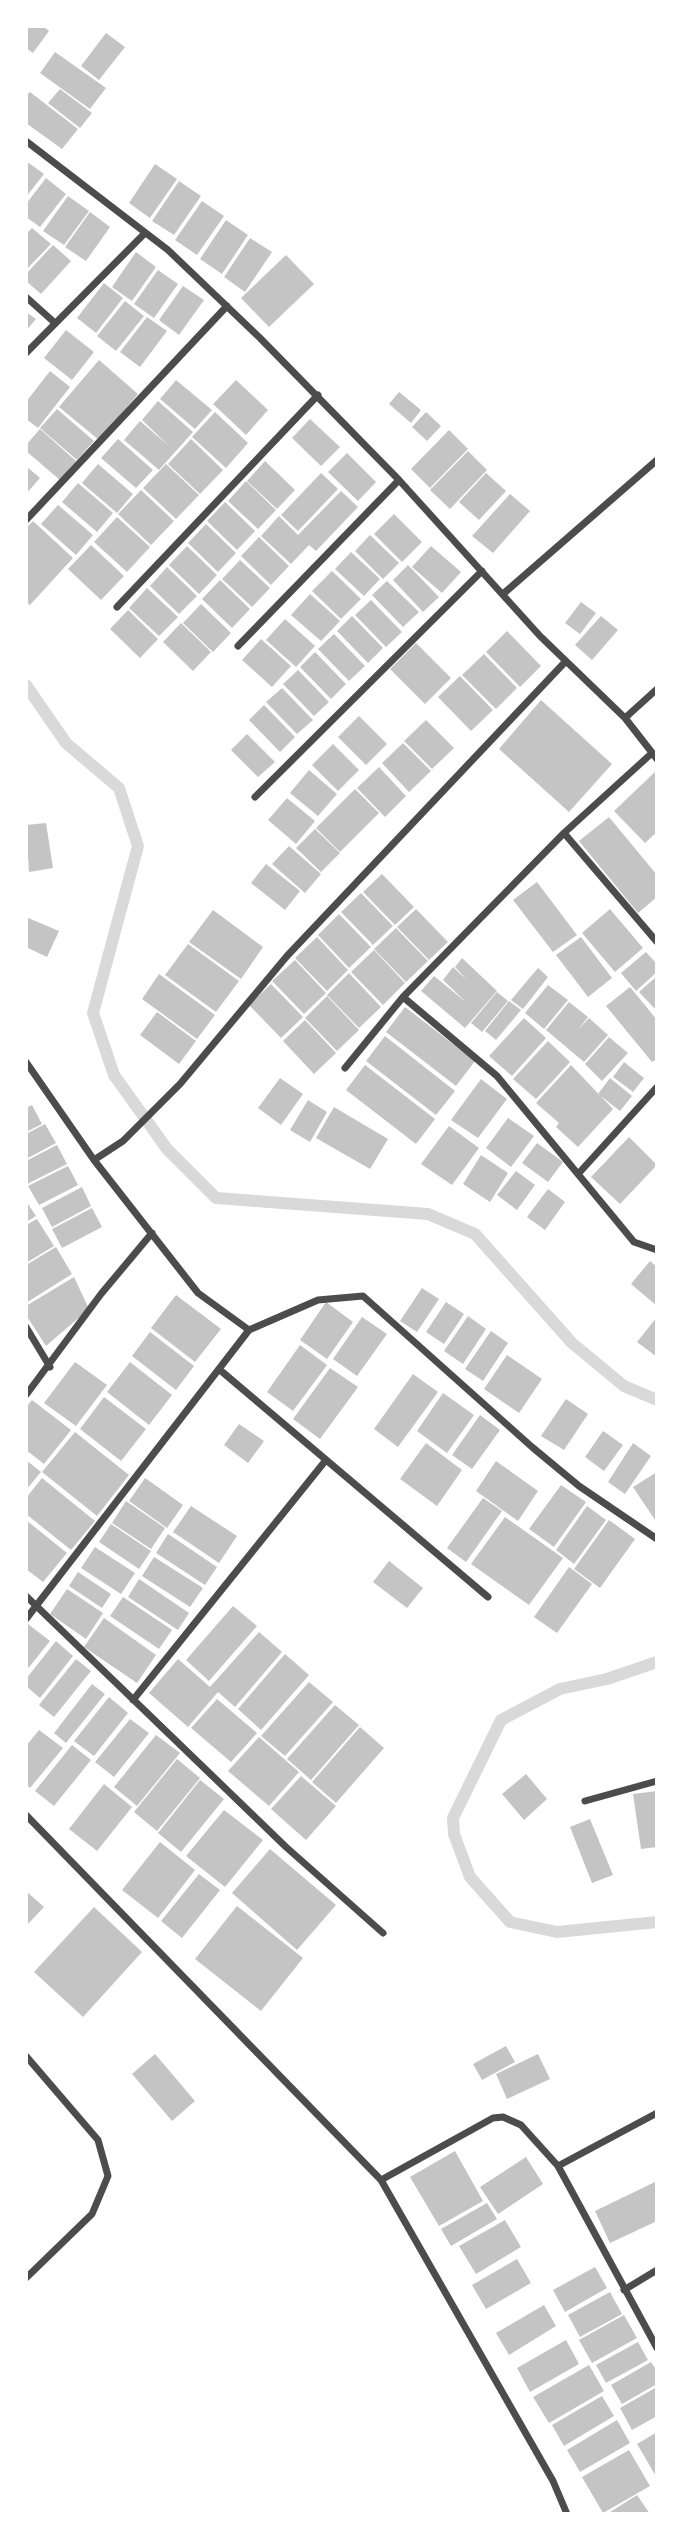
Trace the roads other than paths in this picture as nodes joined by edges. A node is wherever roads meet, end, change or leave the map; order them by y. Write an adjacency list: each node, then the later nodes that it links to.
1 (26, 141): 2 (street)
2 (145, 233): 4 (street); 5 (street)
3 (26, 297): 5 (street)
4 (227, 306): 7 (street); 10 (street)
5 (55, 323): 6 (street)
6 (26, 352)
7 (318, 396): 9 (street); 13 (street)
8 (657, 460): 12 (street)
9 (399, 480): 11 (street); 14 (street)
10 (26, 520)
11 (482, 571): 12 (street); 19 (street)
12 (503, 594): 15 (street)
13 (117, 607)
14 (238, 646)
15 (566, 661): 17 (street); 26 (street)
16 (657, 690): 17 (street)
17 (625, 718): 18 (street)
18 (654, 756): 20 (street)
19 (255, 797)
20 (564, 834): 21 (street); 22 (street)
21 (657, 942)
22 (403, 997): 24 (street); 27 (street)
23 (26, 1062): 26 (street)
24 (345, 1068)
25 (657, 1087): 27 (street)
26 (94, 1160): 28 (street)
27 (579, 1173): 29 (street)
28 (152, 1233): 31 (street); 32 (street)
29 (657, 1250)
30 (26, 1327): 32 (street)
31 (249, 1331): 33 (street); 36 (street)
32 (50, 1367): 34 (street)
33 (220, 1370): 35 (street); 39 (street)
34 (26, 1395)
35 (326, 1460): 38 (street); 41 (street)
36 (657, 1539)
37 (26, 1597): 39 (street)
38 (488, 1597)
39 (36, 1607): 40 (street); 41 (street)
40 (26, 1619)
41 (132, 1700): 45 (street)
42 (657, 1781): 43 (street)
43 (585, 1801)
44 (26, 1815): 49 (street)
45 (383, 1933)
46 (26, 2056): 51 (street)
47 (657, 2113): 48 (street)
48 (558, 2166): 49 (street); 52 (street)
49 (382, 2180): 54 (street)
50 (657, 2270): 52 (street)
51 (26, 2278)
52 (624, 2290): 53 (street)
53 (657, 2348)
54 (567, 2514)

